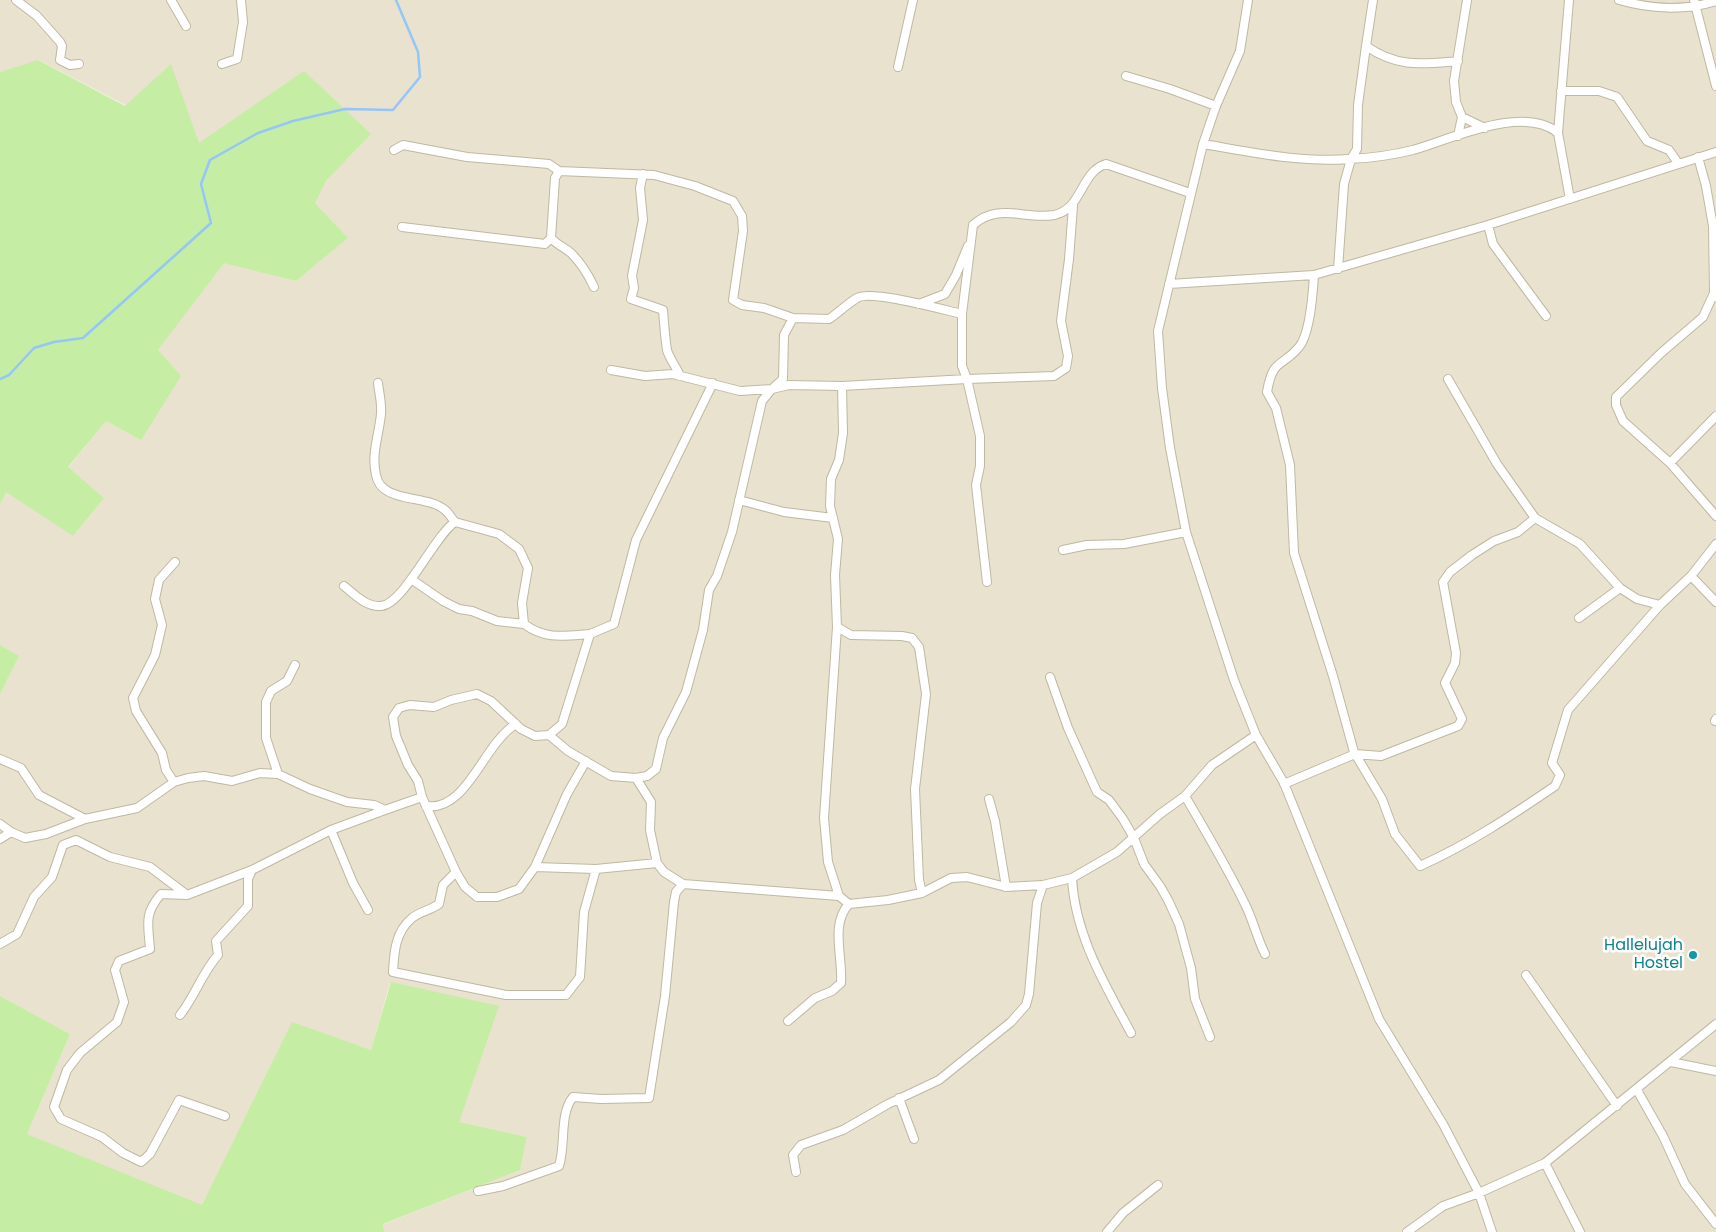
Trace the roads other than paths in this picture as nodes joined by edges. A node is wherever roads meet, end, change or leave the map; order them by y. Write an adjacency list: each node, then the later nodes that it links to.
1 (16, 0): 15 (street)
2 (171, 0): 12 (street)
3 (241, 0): 16 (street)
4 (913, 0): 17 (street)
5 (1248, 0): 21 (street)
6 (1373, 0): 13 (street)
7 (1467, 0): 14 (street)
8 (1570, 0): 20 (street)
9 (1619, 0): 11 (street)
10 (1716, 1): 11 (street)
11 (1695, 4): 19 (street)
12 (186, 26)
13 (1366, 46): 14 (street); 30 (street)
14 (1458, 62): 22 (street)
15 (79, 64)
16 (222, 64)
17 (898, 67)
18 (1126, 76): 21 (street)
19 (1716, 86)
20 (1561, 91): 24 (street); 31 (street)
21 (1216, 106): 26 (street)
22 (1462, 117): 23 (street); 25 (street)
23 (1485, 128): 24 (street); 25 (street)
24 (1558, 133): 35 (street)
25 (1458, 136): 30 (street)
26 (1203, 144): 30 (street); 34 (street)
27 (394, 150): 32 (street)
28 (1716, 152): 29 (street)
29 (1698, 158): 31 (street); 45 (street)
30 (1350, 159): 41 (street)
31 (1678, 164): 35 (street)
32 (559, 171): 33 (street); 39 (street)
33 (643, 174): 49 (street); 51 (street)
34 (1190, 193): 36 (street); 43 (street)
35 (1570, 199): 37 (street)
36 (1073, 206): 40 (street); 52 (street)
37 (1488, 225): 41 (street); 48 (street)
38 (402, 227): 39 (street)
39 (551, 238): 44 (street)
40 (971, 239): 46 (street); 47 (street)
41 (1338, 269): 42 (street)
42 (1314, 275): 43 (street); 85 (street)
43 (1169, 284): 65 (street)
44 (594, 287)
45 (1715, 295): 59 (street)
46 (919, 304): 47 (street); 49 (street)
47 (962, 314): 52 (street)
48 (1546, 316)
49 (793, 318): 57 (street)
50 (611, 370): 51 (street)
51 (680, 376): 55 (street)
52 (967, 379): 56 (street); 71 (street)
53 (1448, 379): 63 (street)
54 (378, 383): 64 (street)
55 (713, 383): 57 (street); 79 (street)
56 (842, 386): 57 (street); 62 (street)
57 (772, 389): 60 (street)
58 (1716, 416): 59 (street)
59 (1670, 464): 61 (street)
60 (739, 500): 62 (street); 89 (street)
61 (1716, 516)
62 (833, 518): 78 (street)
63 (1535, 518): 73 (street); 85 (street)
64 (455, 522): 70 (street); 77 (street)
65 (1186, 532): 67 (street); 84 (street)
66 (1716, 544): 69 (street)
67 (1063, 550)
68 (176, 562): 90 (street)
69 (1691, 576): 74 (street); 75 (street)
70 (411, 579): 72 (street); 77 (street)
71 (987, 582)
72 (344, 586)
73 (1620, 588): 75 (street); 76 (street)
74 (1716, 602)
75 (1660, 605): 85 (street)
76 (1579, 618)
77 (524, 624): 79 (street)
78 (837, 627): 112 (street); 114 (street)
79 (590, 634): 83 (street)
80 (295, 665): 88 (street)
81 (1050, 677): 101 (street)
82 (516, 724): 83 (street); 93 (street); 95 (street)
83 (549, 735): 87 (street)
84 (1256, 735): 91 (street); 92 (street)
85 (1355, 754): 91 (street)
86 (0, 759): 97 (street)
87 (586, 761): 89 (street); 104 (street)
88 (278, 774): 90 (street); 96 (street)
89 (636, 778): 103 (street)
90 (174, 782): 97 (street)
91 (1284, 784): 136 (street)
92 (1185, 796): 101 (street); 118 (street)
93 (422, 797): 95 (street); 96 (street)
94 (989, 799): 111 (street)
95 (426, 806): 107 (street)
96 (385, 810): 99 (street)
97 (85, 819): 100 (street)
98 (0, 824): 100 (street)
99 (331, 830): 106 (street); 116 (street)
100 (11, 832): 102 (street)
101 (1134, 838): 108 (street); 124 (street)
102 (0, 839)
103 (657, 863): 105 (street); 109 (street)
104 (535, 866): 105 (street); 107 (street)
105 (596, 869): 107 (street)
106 (252, 870): 113 (street); 120 (street)
107 (456, 872)
108 (1072, 878): 110 (street); 123 (street)
109 (683, 884): 114 (street); 135 (street)
110 (1043, 886): 111 (street); 128 (street)
111 (1006, 887): 112 (street)
112 (922, 893): 115 (street)
113 (187, 895): 117 (street); 130 (street)
114 (839, 896): 115 (street)
115 (848, 904): 121 (street)
116 (368, 910)
117 (0, 944)
118 (1265, 954)
119 (1526, 975): 129 (street)
120 (180, 1015)
121 (788, 1021)
122 (1716, 1024): 125 (street)
123 (1131, 1033)
124 (1210, 1037)
125 (1671, 1062): 126 (street); 127 (street)
126 (1716, 1071)
127 (1637, 1090): 129 (street); 137 (street)
128 (899, 1098): 131 (street); 133 (street)
129 (1617, 1106): 132 (street)
130 (225, 1116)
131 (914, 1139)
132 (1545, 1163): 136 (street); 141 (street)
133 (796, 1172)
134 (1158, 1185): 138 (street)
135 (478, 1191)
136 (1479, 1193): 139 (street); 140 (street)
137 (1716, 1224)
138 (1107, 1232)
139 (1407, 1232)
140 (1492, 1232)
141 (1580, 1232)

